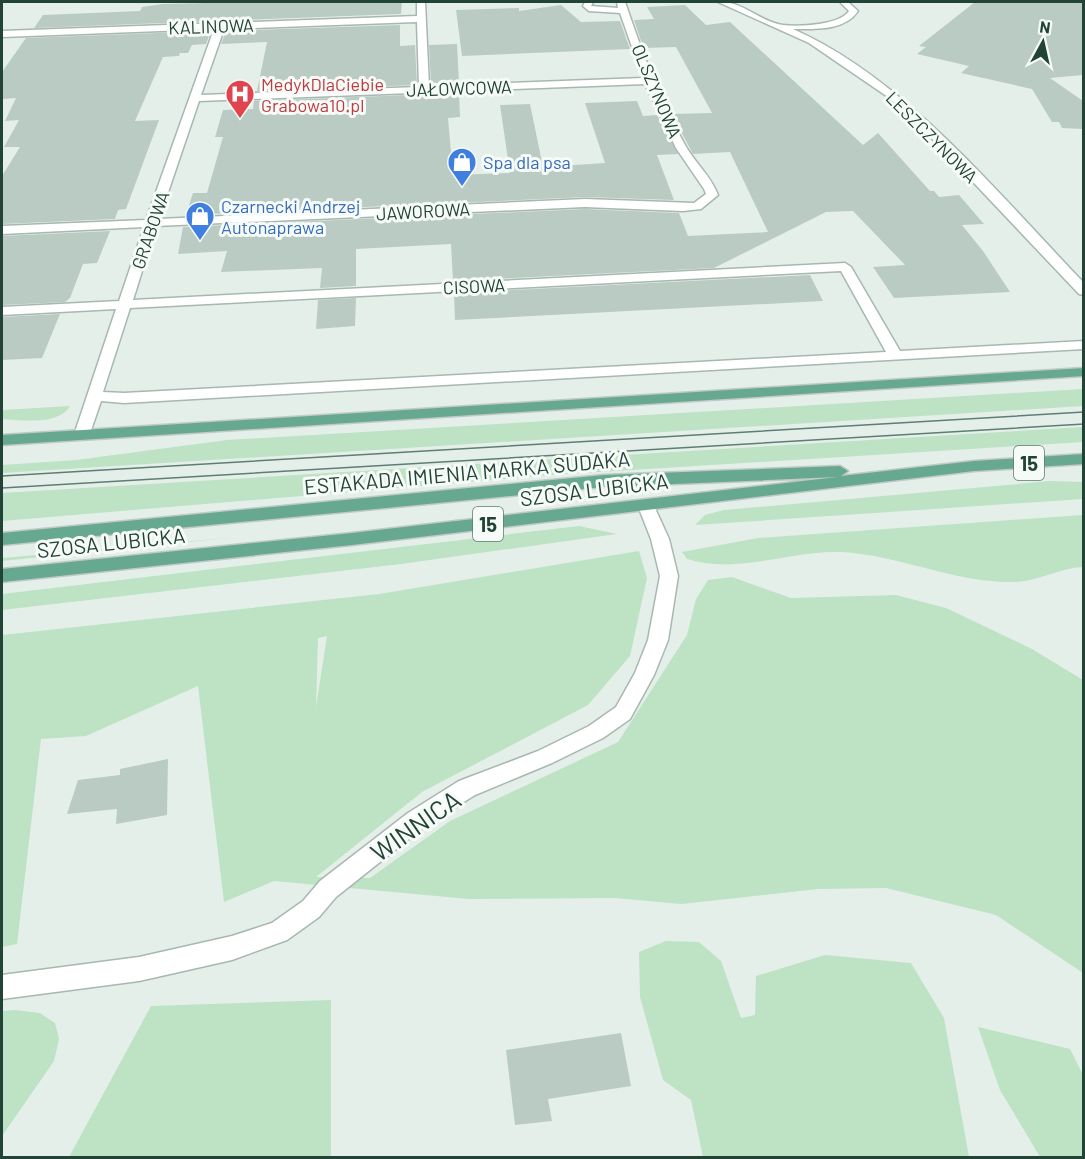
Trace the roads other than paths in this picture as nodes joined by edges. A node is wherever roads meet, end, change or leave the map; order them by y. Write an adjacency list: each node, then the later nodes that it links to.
1 (421, 2): 6 (street)
2 (589, 2): 5 (street)
3 (723, 2): 8 (street, LESZCZYNOWA)
4 (844, 2): 8 (street)
5 (621, 5): 10 (street, OLSZYNOWA)
6 (420, 19): 7 (street, KALINOWA); 11 (street)
7 (220, 26): 9 (street, KALINOWA); 12 (street, GRABOWA)
8 (780, 27): 16 (street, LESZCZYNOWA)
9 (2, 35)
10 (650, 81): 11 (street, JAŁOWCOWA); 13 (street, OLSZYNOWA)
11 (424, 89): 12 (street, JAŁOWCOWA)
12 (196, 98): 14 (street, GRABOWA)
13 (700, 177): 14 (street, JAWOROWA)
14 (151, 224): 15 (street, JAWOROWA); 17 (street, GRABOWA)
15 (2, 230)
16 (1083, 291)
17 (125, 304): 18 (street, CISOWA); 20 (street, CISOWA); 22 (street, GRABOWA)
18 (2, 311)
19 (1083, 345): 20 (street)
20 (895, 355): 22 (street)
21 (1083, 372): 23 (main road)
22 (93, 396): 23 (street, GRABOWA)
23 (82, 435): 24 (main road)
24 (2, 440)
25 (1083, 459): 26 (main road, SZOSA LUBICKA / 15)
26 (974, 466): 27 (main road, SZOSA LUBICKA / 15); 28 (main road, ESTAKADA IMIENIA MARKA SUDAKA)
27 (646, 506): 29 (main road, SZOSA LUBICKA / 15); 30 (street, WINNICA)
28 (2, 539)
29 (2, 576)
30 (2, 987)

